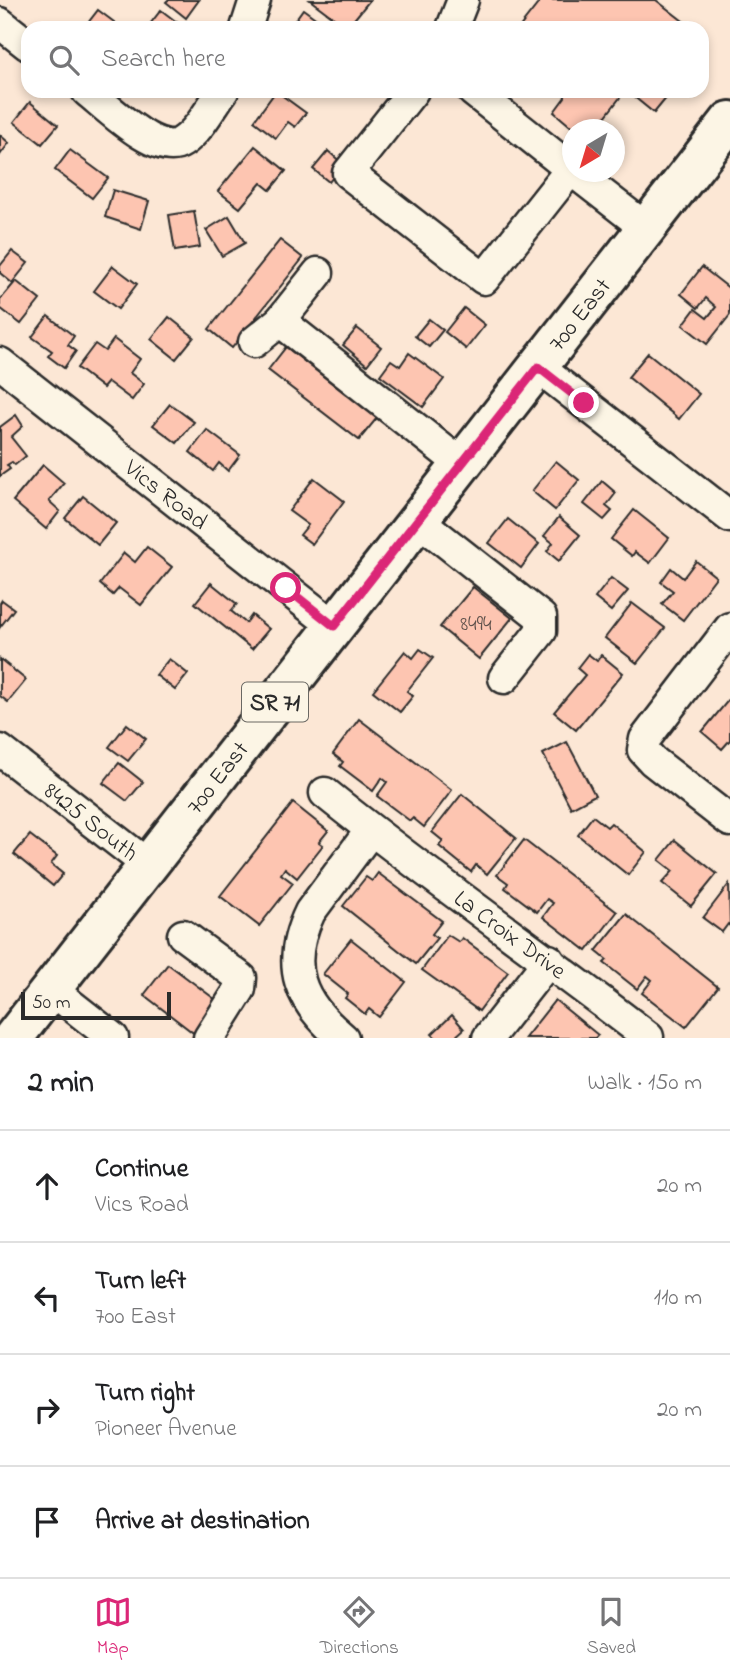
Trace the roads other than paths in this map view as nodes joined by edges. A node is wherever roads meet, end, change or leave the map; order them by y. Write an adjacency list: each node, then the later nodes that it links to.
1 (255, 0): 3 (street)
2 (463, 0): 4 (street)
3 (248, 21)
4 (456, 21)
5 (0, 23): 6 (street)
6 (21, 40)
7 (96, 98): 8 (street)
8 (218, 98)
9 (407, 98): 13 (street)
10 (481, 98): 12 (street)
11 (730, 121): 15 (main road, 700 East / SR 71)
12 (562, 161)
13 (563, 182)
14 (588, 182): 15 (street)
15 (646, 228): 20 (main road, 700 East / SR 71)
16 (318, 273): 17 (street)
17 (280, 321): 18 (street); 21 (street)
18 (254, 342)
19 (0, 363): 24 (street, Vics Road)
20 (538, 367): 21 (main road, 700 East / SR 71); 22 (street)
21 (461, 464): 23 (main road, 700 East / SR 71)
22 (730, 517)
23 (418, 520): 24 (main road, 700 East / SR 71); 26 (street)
24 (334, 626): 31 (main road, 700 East / SR 71)
25 (730, 628): 29 (street)
26 (504, 678)
27 (0, 750): 31 (street, 8425 South)
28 (325, 793): 30 (street, La Croix Drive)
29 (730, 821)
30 (371, 830): 33 (street, La Croix Drive); 39 (street)
31 (148, 865): 34 (main road, 700 East / SR 71)
32 (183, 935): 38 (street)
33 (549, 960): 35 (street, La Croix Drive); 40 (street)
34 (52, 990): 36 (main road, 700 East / SR 71); 37 (street)
35 (648, 1037)
36 (13, 1038)
37 (113, 1038)
38 (209, 1038)
39 (343, 1038)
40 (488, 1038)

